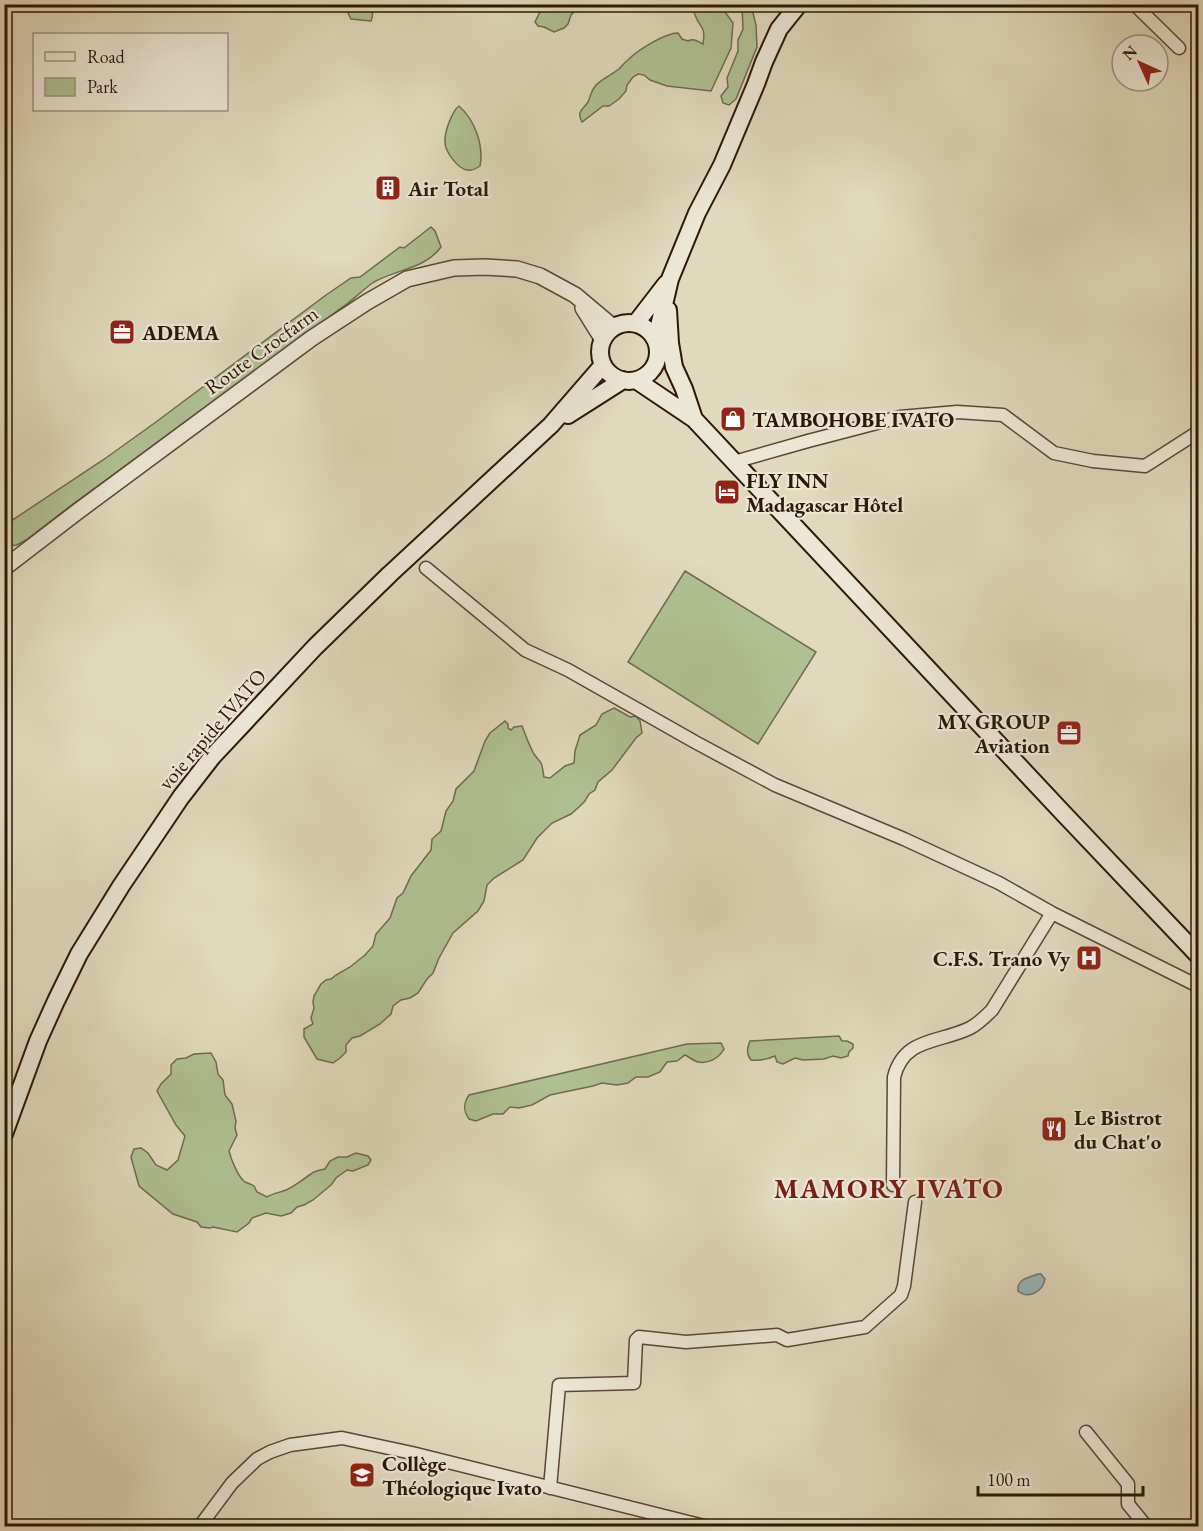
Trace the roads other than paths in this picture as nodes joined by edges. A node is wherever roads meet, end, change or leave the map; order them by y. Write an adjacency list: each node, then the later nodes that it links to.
1 (799, 4): 4 (main road)
2 (1134, 4): 3 (street)
3 (1179, 48)
4 (670, 280): 5 (main road); 7 (main road); 10 (main road)
5 (636, 323): 6 (main road); 7 (main road)
6 (608, 333): 8 (main road); 14 (street, Route Crocfarm)
7 (657, 345): 9 (main road); 10 (main road)
8 (603, 365): 9 (main road); 11 (main road)
9 (630, 380): 10 (main road); 11 (main road)
10 (694, 419): 13 (main road)
11 (551, 425): 19 (main road, voie rapide IVATO)
12 (1198, 432): 13 (street)
13 (734, 462): 17 (main road)
14 (4, 568)
15 (426, 568): 16 (street)
16 (1052, 913): 18 (street); 20 (street)
17 (1198, 955)
18 (1198, 986)
19 (4, 1134)
20 (893, 1185)
21 (915, 1202): 23 (street)
22 (1086, 1432): 26 (street)
23 (550, 1488): 24 (street); 25 (street)
24 (200, 1527)
25 (704, 1527)
26 (1146, 1527)

